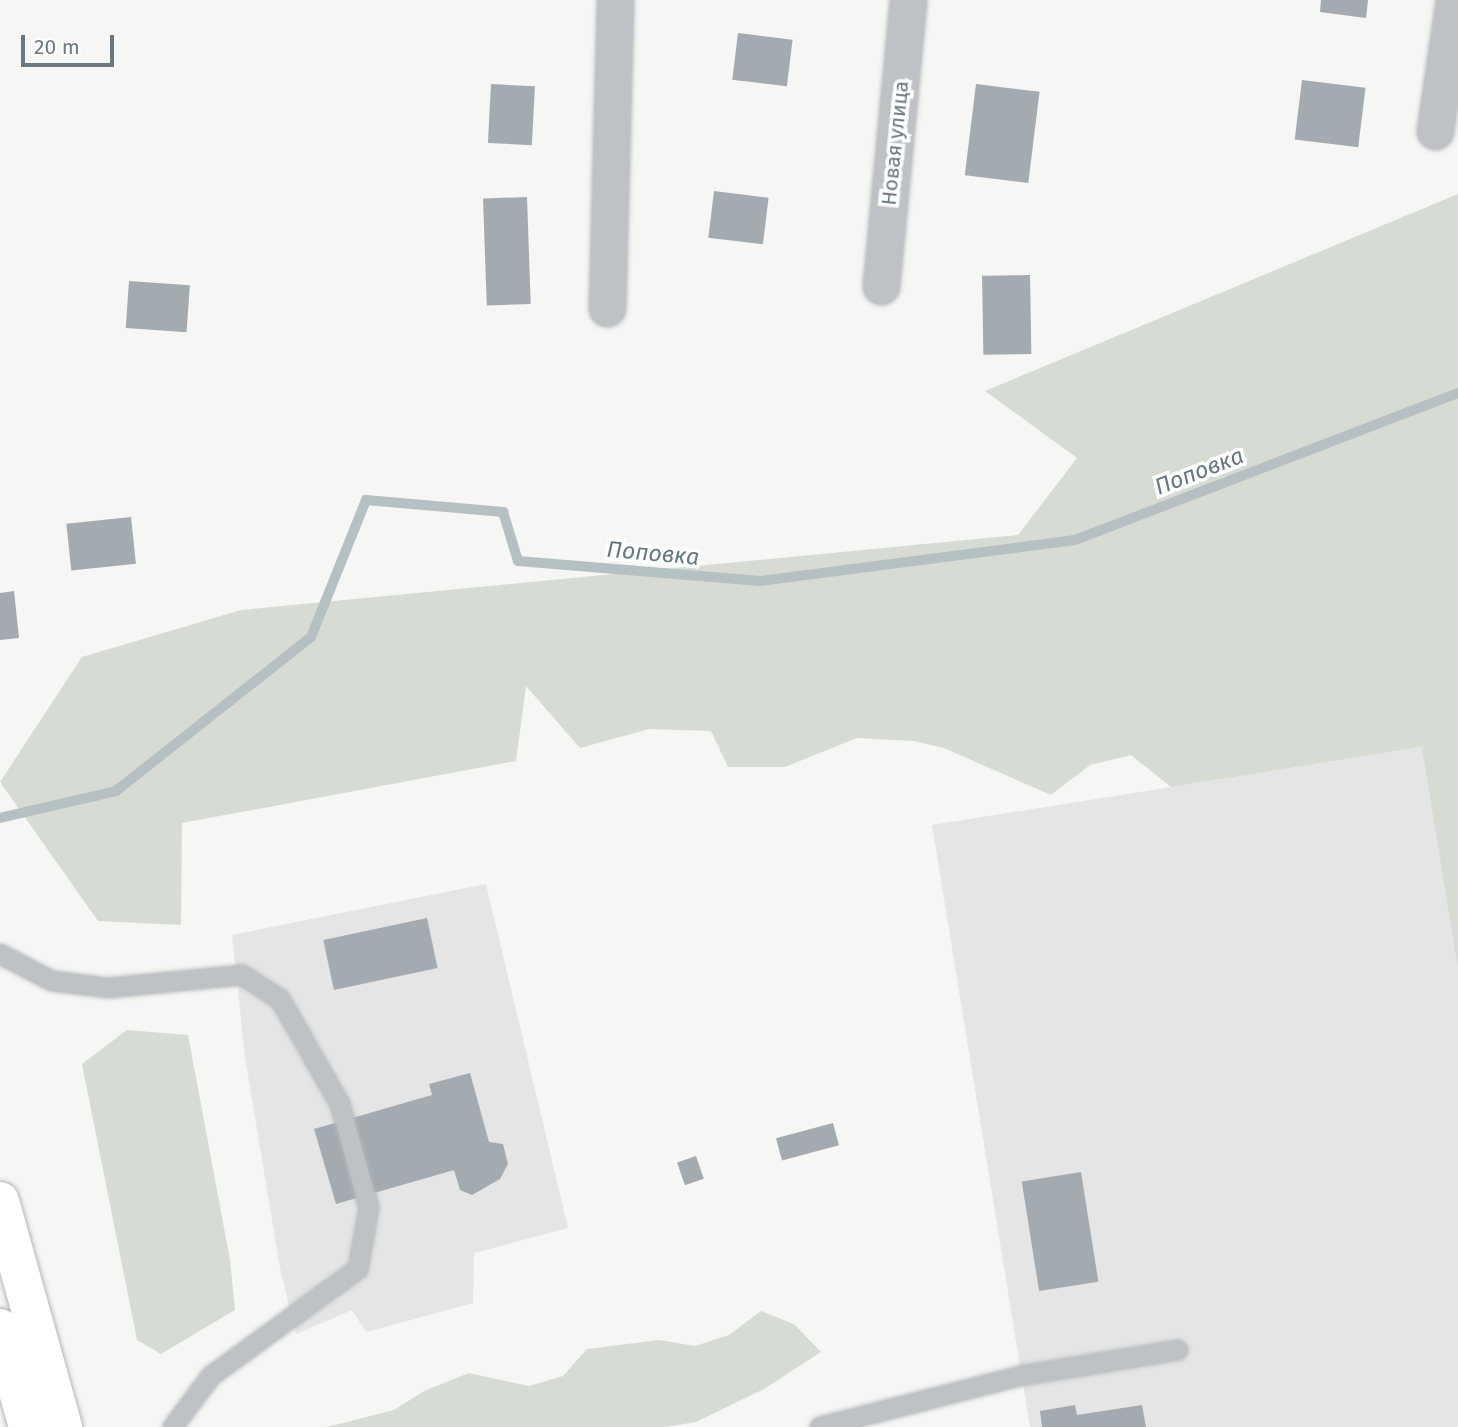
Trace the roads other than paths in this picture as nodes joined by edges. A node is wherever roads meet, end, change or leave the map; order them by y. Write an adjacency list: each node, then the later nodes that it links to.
1 (615, 0): 6 (street)
2 (908, 0): 5 (street, Новая улица)
3 (1454, 0): 4 (street)
4 (1436, 131)
5 (881, 286)
6 (607, 308)
7 (0, 954): 13 (lane)
8 (0, 1201): 12 (main road)
9 (0, 1328): 11 (main road)
10 (1178, 1350): 14 (lane)
11 (22, 1422)
12 (63, 1427)
13 (173, 1427)
14 (820, 1427)

